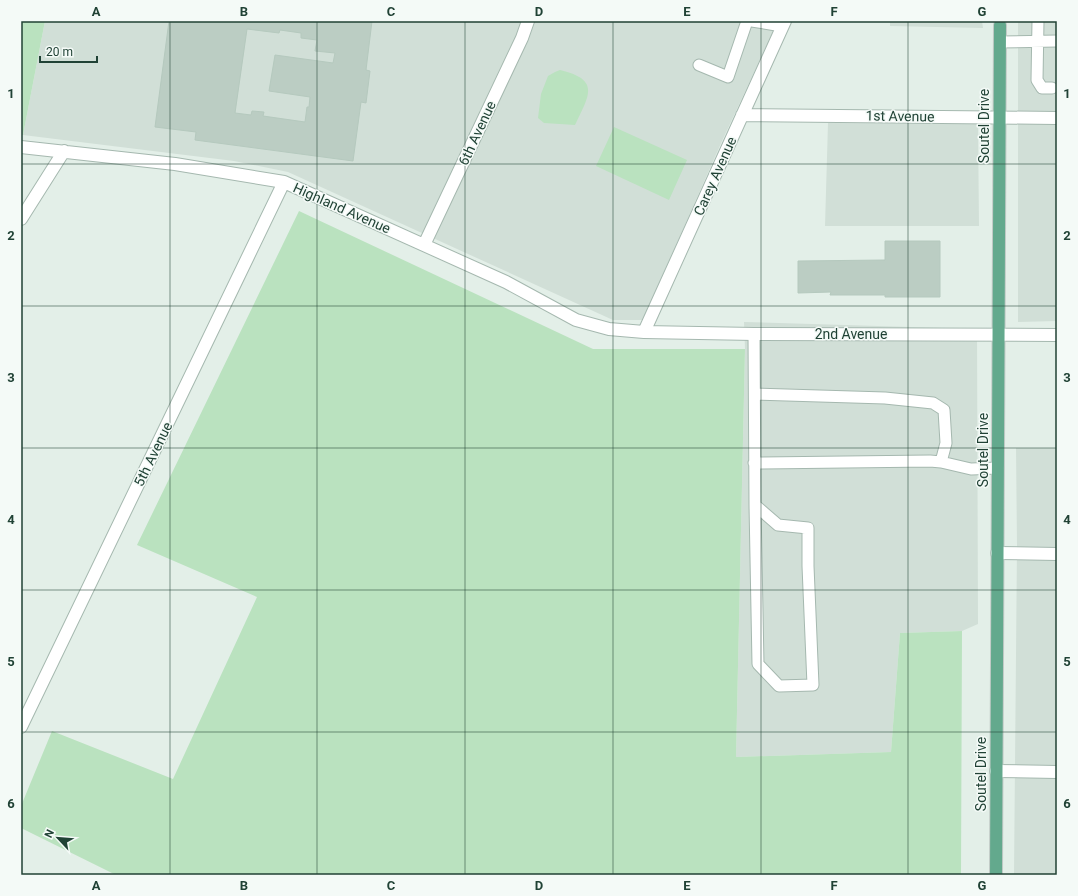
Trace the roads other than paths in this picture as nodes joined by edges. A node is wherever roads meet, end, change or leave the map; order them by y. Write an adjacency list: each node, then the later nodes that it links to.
1 (528, 21): 19 (street, 6th Avenue)
2 (747, 21): 10 (lane)
3 (752, 21): 5 (lane)
4 (1038, 21): 7 (lane)
5 (784, 24): 12 (street, Carey Avenue)
6 (1000, 25): 9 (main road, Soutel Drive)
7 (1038, 41): 8 (lane); 9 (lane); 11 (lane)
8 (1057, 41)
9 (1000, 42): 13 (main road, Soutel Drive)
10 (699, 65)
11 (1052, 88)
12 (742, 115): 13 (street, 1st Avenue); 20 (street, Carey Avenue)
13 (999, 118): 14 (street, 1st Avenue); 22 (main road, Soutel Drive)
14 (1057, 118)
15 (21, 147): 16 (street, Highland Avenue)
16 (64, 151): 17 (street, Highland Avenue); 18 (street)
17 (284, 182): 19 (street, Highland Avenue); 31 (street, 5th Avenue)
18 (21, 219)
19 (424, 245): 20 (street, Highland Avenue)
20 (644, 332): 21 (street, 2nd Avenue)
21 (754, 334): 22 (street, 2nd Avenue); 24 (lane)
22 (999, 334): 23 (street, 2nd Avenue); 27 (main road, Soutel Drive)
23 (1057, 335)
24 (755, 394): 25 (lane); 26 (lane)
25 (941, 462): 26 (lane); 27 (lane)
26 (754, 463): 28 (lane)
27 (998, 468): 29 (main road, Soutel Drive)
28 (755, 505): 28 (lane)
29 (998, 553): 30 (street); 32 (main road, Soutel Drive)
30 (1057, 554)
31 (21, 727)
32 (996, 771): 33 (street); 34 (main road, Soutel Drive)
33 (1057, 772)
34 (996, 875)

